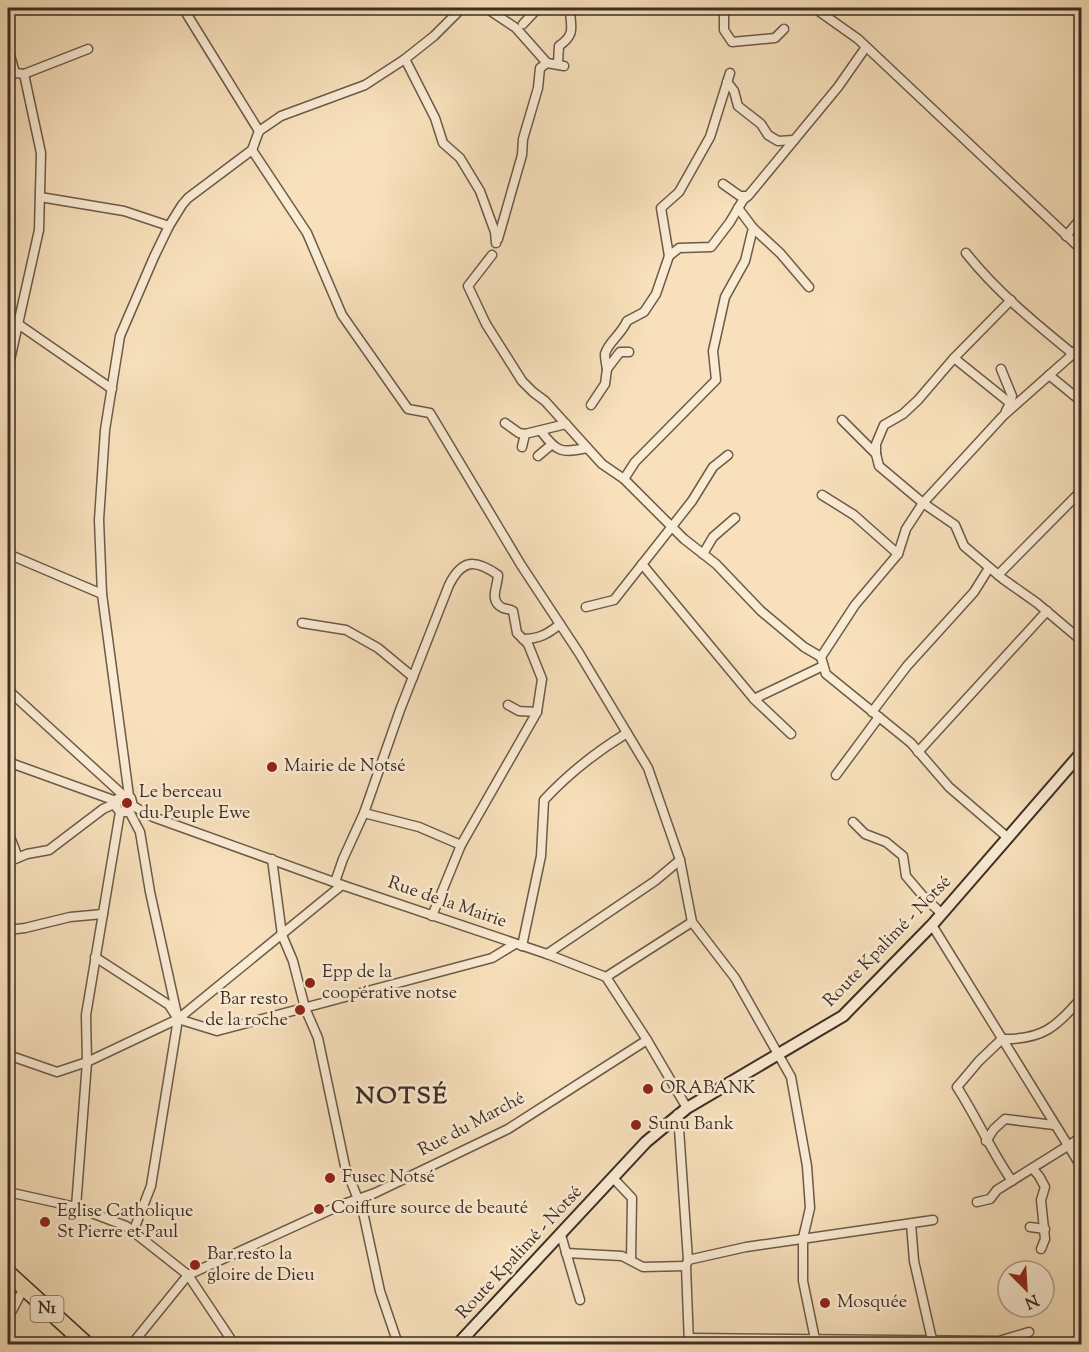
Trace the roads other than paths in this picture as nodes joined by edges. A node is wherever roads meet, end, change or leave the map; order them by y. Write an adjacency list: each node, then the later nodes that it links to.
1 (183, 8): 16 (street)
2 (462, 8): 13 (street)
3 (486, 8): 14 (street)
4 (538, 8): 8 (street)
5 (570, 8): 14 (street)
6 (724, 8): 9 (street)
7 (817, 8): 10 (street)
8 (523, 24)
9 (784, 29)
10 (866, 47): 17 (street); 26 (street)
11 (8, 48): 15 (street)
12 (87, 49): 15 (street)
13 (405, 59): 14 (street); 16 (street)
14 (547, 63)
15 (16, 74): 21 (street)
16 (259, 131): 18 (street)
17 (794, 140): 20 (street); 30 (street)
18 (252, 150): 24 (street); 75 (street)
19 (723, 184): 20 (street)
20 (748, 196): 22 (street)
21 (40, 198): 24 (street); 34 (street)
22 (738, 208): 25 (street); 30 (street)
23 (1082, 217): 26 (street)
24 (169, 226): 43 (street)
25 (753, 228): 31 (street); 59 (street)
26 (1066, 236): 27 (street)
27 (1082, 250)
28 (966, 253): 32 (street)
29 (492, 255): 50 (street)
30 (669, 256): 40 (street)
31 (809, 287)
32 (1011, 300): 37 (street); 38 (street)
33 (8, 317): 34 (street)
34 (17, 325): 39 (street); 43 (street)
35 (1082, 344): 37 (street)
36 (629, 352): 40 (street)
37 (1073, 354): 42 (street)
38 (954, 358): 45 (street); 57 (street)
39 (8, 369)
40 (607, 369): 46 (street)
41 (1002, 369): 45 (street)
42 (1050, 375): 44 (street); 47 (street)
43 (112, 389): 71 (street)
44 (1082, 402)
45 (1010, 403): 47 (street)
46 (591, 405)
47 (1003, 416): 62 (street)
48 (842, 420): 57 (street)
49 (505, 423): 52 (street)
50 (566, 424): 51 (street); 55 (street)
51 (541, 431): 52 (street); 53 (street)
52 (525, 434): 54 (street)
53 (551, 445): 55 (street); 58 (street)
54 (522, 447)
55 (587, 448): 59 (street)
56 (728, 454): 64 (street)
57 (876, 454): 62 (street)
58 (538, 456)
59 (624, 479): 64 (street)
60 (1082, 490): 70 (street)
61 (822, 495): 67 (street)
62 (923, 503): 67 (street); 69 (street)
63 (735, 518): 66 (street)
64 (672, 527): 66 (street); 68 (street)
65 (8, 554): 71 (street)
66 (703, 554): 78 (street)
67 (898, 554): 78 (street)
68 (642, 564): 72 (street); 81 (street)
69 (989, 568): 70 (street); 84 (street)
70 (998, 575): 73 (street)
71 (102, 594): 91 (street)
72 (586, 608)
73 (1047, 611): 77 (street); 87 (street)
74 (302, 623): 79 (street)
75 (560, 624): 76 (street); 85 (street)
76 (523, 639): 79 (street); 83 (street)
77 (1082, 641)
78 (822, 661): 81 (street); 84 (street)
79 (412, 676): 93 (street)
80 (8, 690): 91 (street)
81 (754, 699): 86 (street)
82 (508, 705): 83 (street)
83 (537, 712): 97 (street)
84 (875, 714): 87 (street); 90 (street)
85 (627, 733): 101 (street); 111 (street)
86 (792, 734)
87 (918, 752): 96 (street)
88 (1082, 752): 96 (main road, Route Kpalimé - Notsé)
89 (8, 762): 91 (street)
90 (836, 775)
91 (121, 799): 92 (street); 92 (street); 99 (street)
92 (127, 810): 100 (street, Rue de la Mairie); 104 (street); 117 (street)
93 (364, 813): 97 (street); 103 (street)
94 (853, 822): 105 (street)
95 (8, 832): 98 (street)
96 (1007, 837): 105 (main road, Route Kpalimé - Notsé)
97 (461, 845): 106 (street)
98 (12, 854): 99 (street)
99 (27, 854): 102 (street)
100 (273, 858): 103 (street, Rue de la Mairie); 110 (street)
101 (680, 860): 107 (street); 112 (street)
102 (8, 862)
103 (338, 884): 106 (street, Rue de la Mairie); 110 (street)
104 (103, 914): 109 (street); 113 (street)
105 (942, 914): 108 (main road, Route Kpalimé - Notsé)
106 (432, 915): 111 (street, Rue de la Mairie)
107 (692, 922): 114 (street); 121 (street)
108 (932, 926): 118 (street); 121 (main road, Route Kpalimé - Notsé)
109 (8, 930)
110 (282, 935): 116 (street); 117 (street)
111 (518, 945): 112 (street, Rue de la Mairie); 116 (street)
112 (547, 954): 114 (street, Rue de la Mairie)
113 (95, 957): 117 (street); 122 (street)
114 (606, 977): 119 (street)
115 (1082, 997): 118 (street)
116 (305, 1008): 117 (street); 133 (street)
117 (178, 1019): 122 (street); 140 (street)
118 (1002, 1039): 124 (street); 126 (street)
119 (647, 1040): 123 (street); 133 (street, Rue du Marché)
120 (8, 1055): 122 (street)
121 (780, 1055): 123 (main road, Route Kpalimé - Notsé); 142 (street)
122 (87, 1062): 135 (street)
123 (683, 1111): 130 (main road, Route Kpalimé - Notsé); 146 (street)
124 (1054, 1125): 126 (street); 127 (street)
125 (1082, 1137): 127 (street)
126 (986, 1141): 131 (street)
127 (1068, 1146): 128 (street); 129 (street)
128 (1082, 1168)
129 (1033, 1169): 131 (street); 139 (street)
130 (613, 1178): 141 (main road, Route Kpalimé - Notsé); 145 (street)
131 (1012, 1181): 134 (street)
132 (8, 1192): 135 (street)
133 (358, 1199): 148 (street, Rue du Marché); 159 (street)
134 (976, 1202)
135 (76, 1207): 140 (street)
136 (933, 1220): 137 (street)
137 (911, 1224): 142 (street); 155 (street)
138 (1030, 1227): 139 (street)
139 (1045, 1229): 143 (street)
140 (133, 1232): 148 (street)
141 (561, 1235): 144 (street); 160 (main road, Route Kpalimé - Notsé)
142 (803, 1238): 146 (street); 154 (street)
143 (1041, 1249)
144 (566, 1253): 145 (street); 150 (street)
145 (631, 1260): 146 (street)
146 (687, 1263): 153 (street)
147 (8, 1273): 149 (highway, N1)
148 (188, 1275): 157 (street, Rue du Marché); 158 (street)
149 (24, 1288): 151 (street); 156 (highway, N1)
150 (580, 1300)
151 (8, 1318)
152 (1029, 1332): 155 (street)
153 (689, 1341): 154 (street)
154 (816, 1342): 155 (street)
155 (932, 1342)
156 (86, 1344)
157 (132, 1344)
158 (234, 1344)
159 (398, 1344)
160 (458, 1344)

